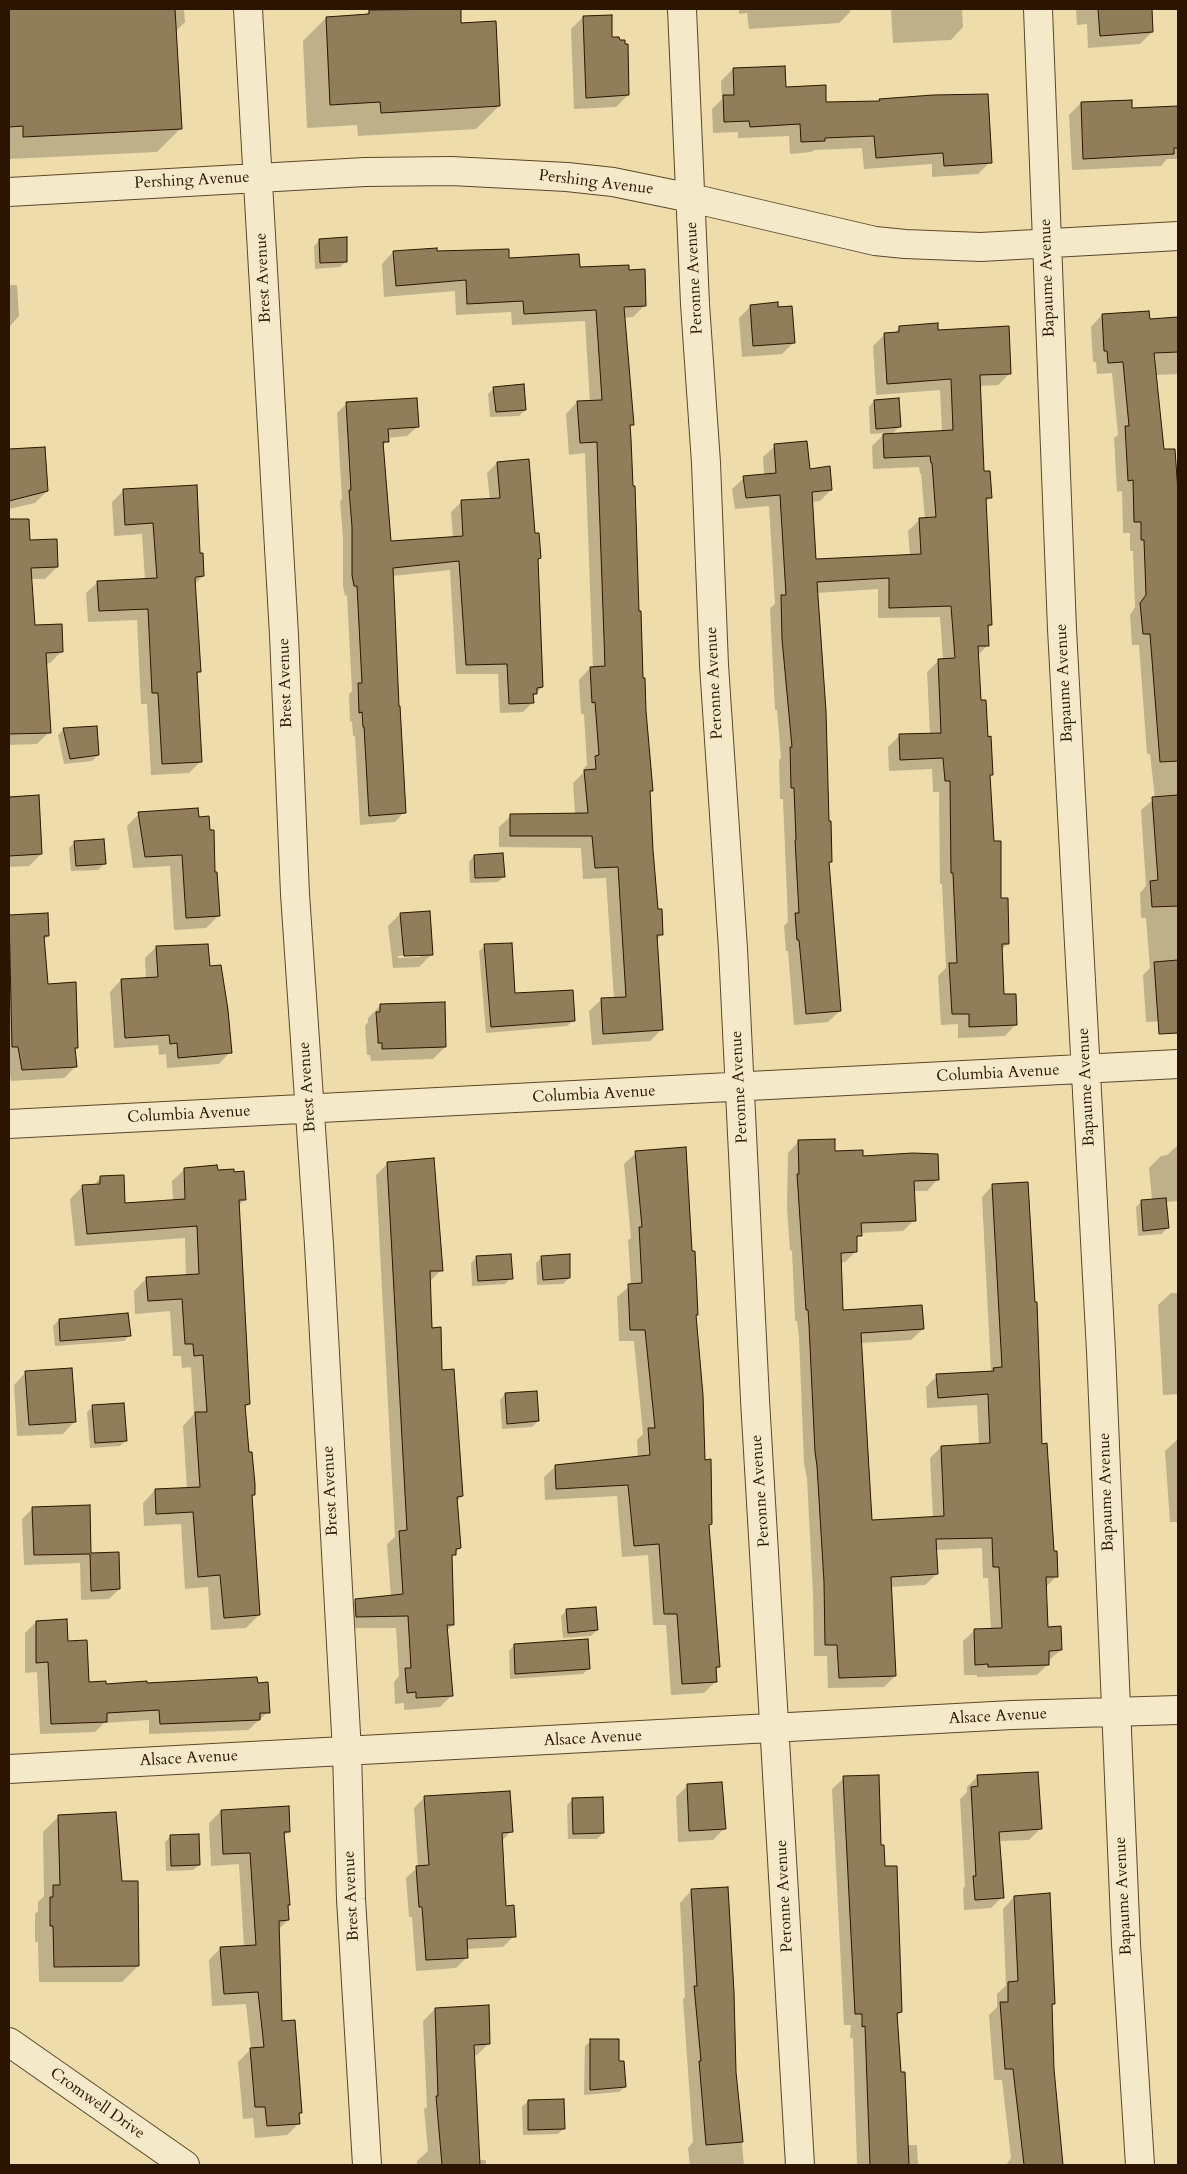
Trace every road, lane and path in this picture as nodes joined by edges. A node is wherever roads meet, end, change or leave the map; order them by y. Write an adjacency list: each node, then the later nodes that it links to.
1 (248, 9): 4 (street, Brest Avenue)
2 (682, 9): 6 (street, Peronne Avenue)
3 (1038, 9): 8 (street, Bapaume Avenue)
4 (258, 178): 5 (street, Pershing Avenue); 6 (street, Pershing Avenue); 12 (street, Brest Avenue)
5 (9, 192)
6 (691, 198): 8 (street, Pershing Avenue); 11 (street, Peronne Avenue)
7 (1178, 236): 8 (street, Pershing Avenue)
8 (1047, 242): 10 (street, Bapaume Avenue)
9 (1178, 1064): 10 (street, Columbia Avenue)
10 (1086, 1069): 11 (street, Columbia Avenue); 15 (street, Bapaume Avenue)
11 (740, 1087): 12 (street, Columbia Avenue); 16 (street, Peronne Avenue)
12 (310, 1109): 13 (street, Columbia Avenue); 17 (street, Brest Avenue)
13 (9, 1124)
14 (1178, 1710): 15 (street, Alsace Avenue)
15 (1116, 1712): 16 (street, Alsace Avenue); 23 (street, Bapaume Avenue)
16 (775, 1729): 17 (street, Alsace Avenue); 22 (street, Peronne Avenue)
17 (347, 1752): 18 (street, Alsace Avenue); 21 (street, Brest Avenue)
18 (9, 1769)
19 (9, 2042): 20 (street, Cromwell Drive)
20 (185, 2165)
21 (366, 2165)
22 (800, 2165)
23 (1140, 2165)

